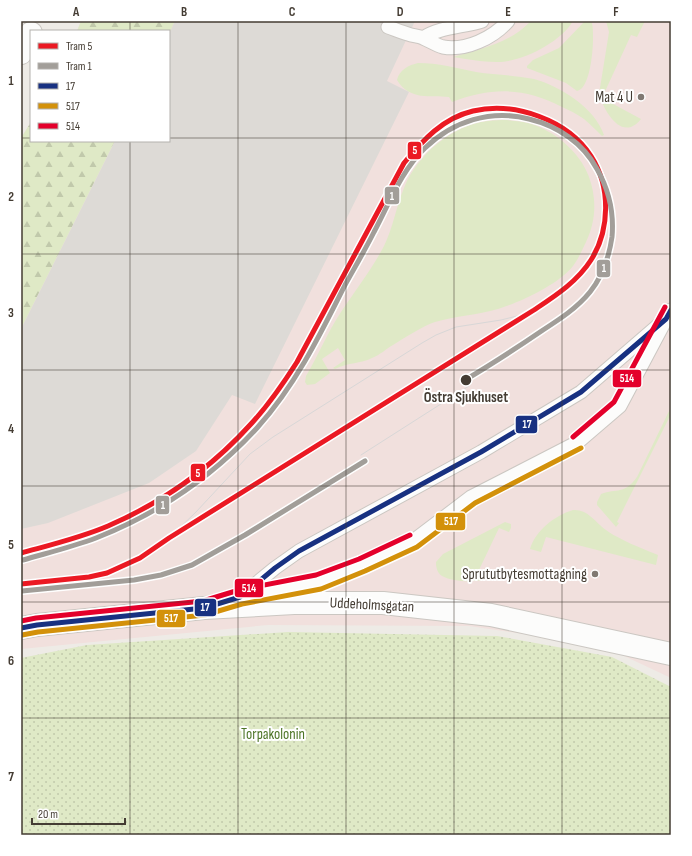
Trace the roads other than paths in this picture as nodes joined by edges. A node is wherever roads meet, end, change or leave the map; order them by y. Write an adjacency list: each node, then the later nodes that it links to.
1 (37, 21): 5 (street)
2 (482, 21): 7 (lane)
3 (508, 21): 7 (lane)
4 (388, 27): 7 (lane)
5 (32, 30)
6 (30, 34): 8 (street)
7 (423, 38)
8 (21, 53)
9 (669, 314): 10 (lane); 10 (lane)
10 (240, 597): 11 (lane)
11 (204, 608): 12 (street, Uddeholmsgatan); 13 (street, Uddeholmsgatan)
12 (21, 628)
13 (671, 654)

